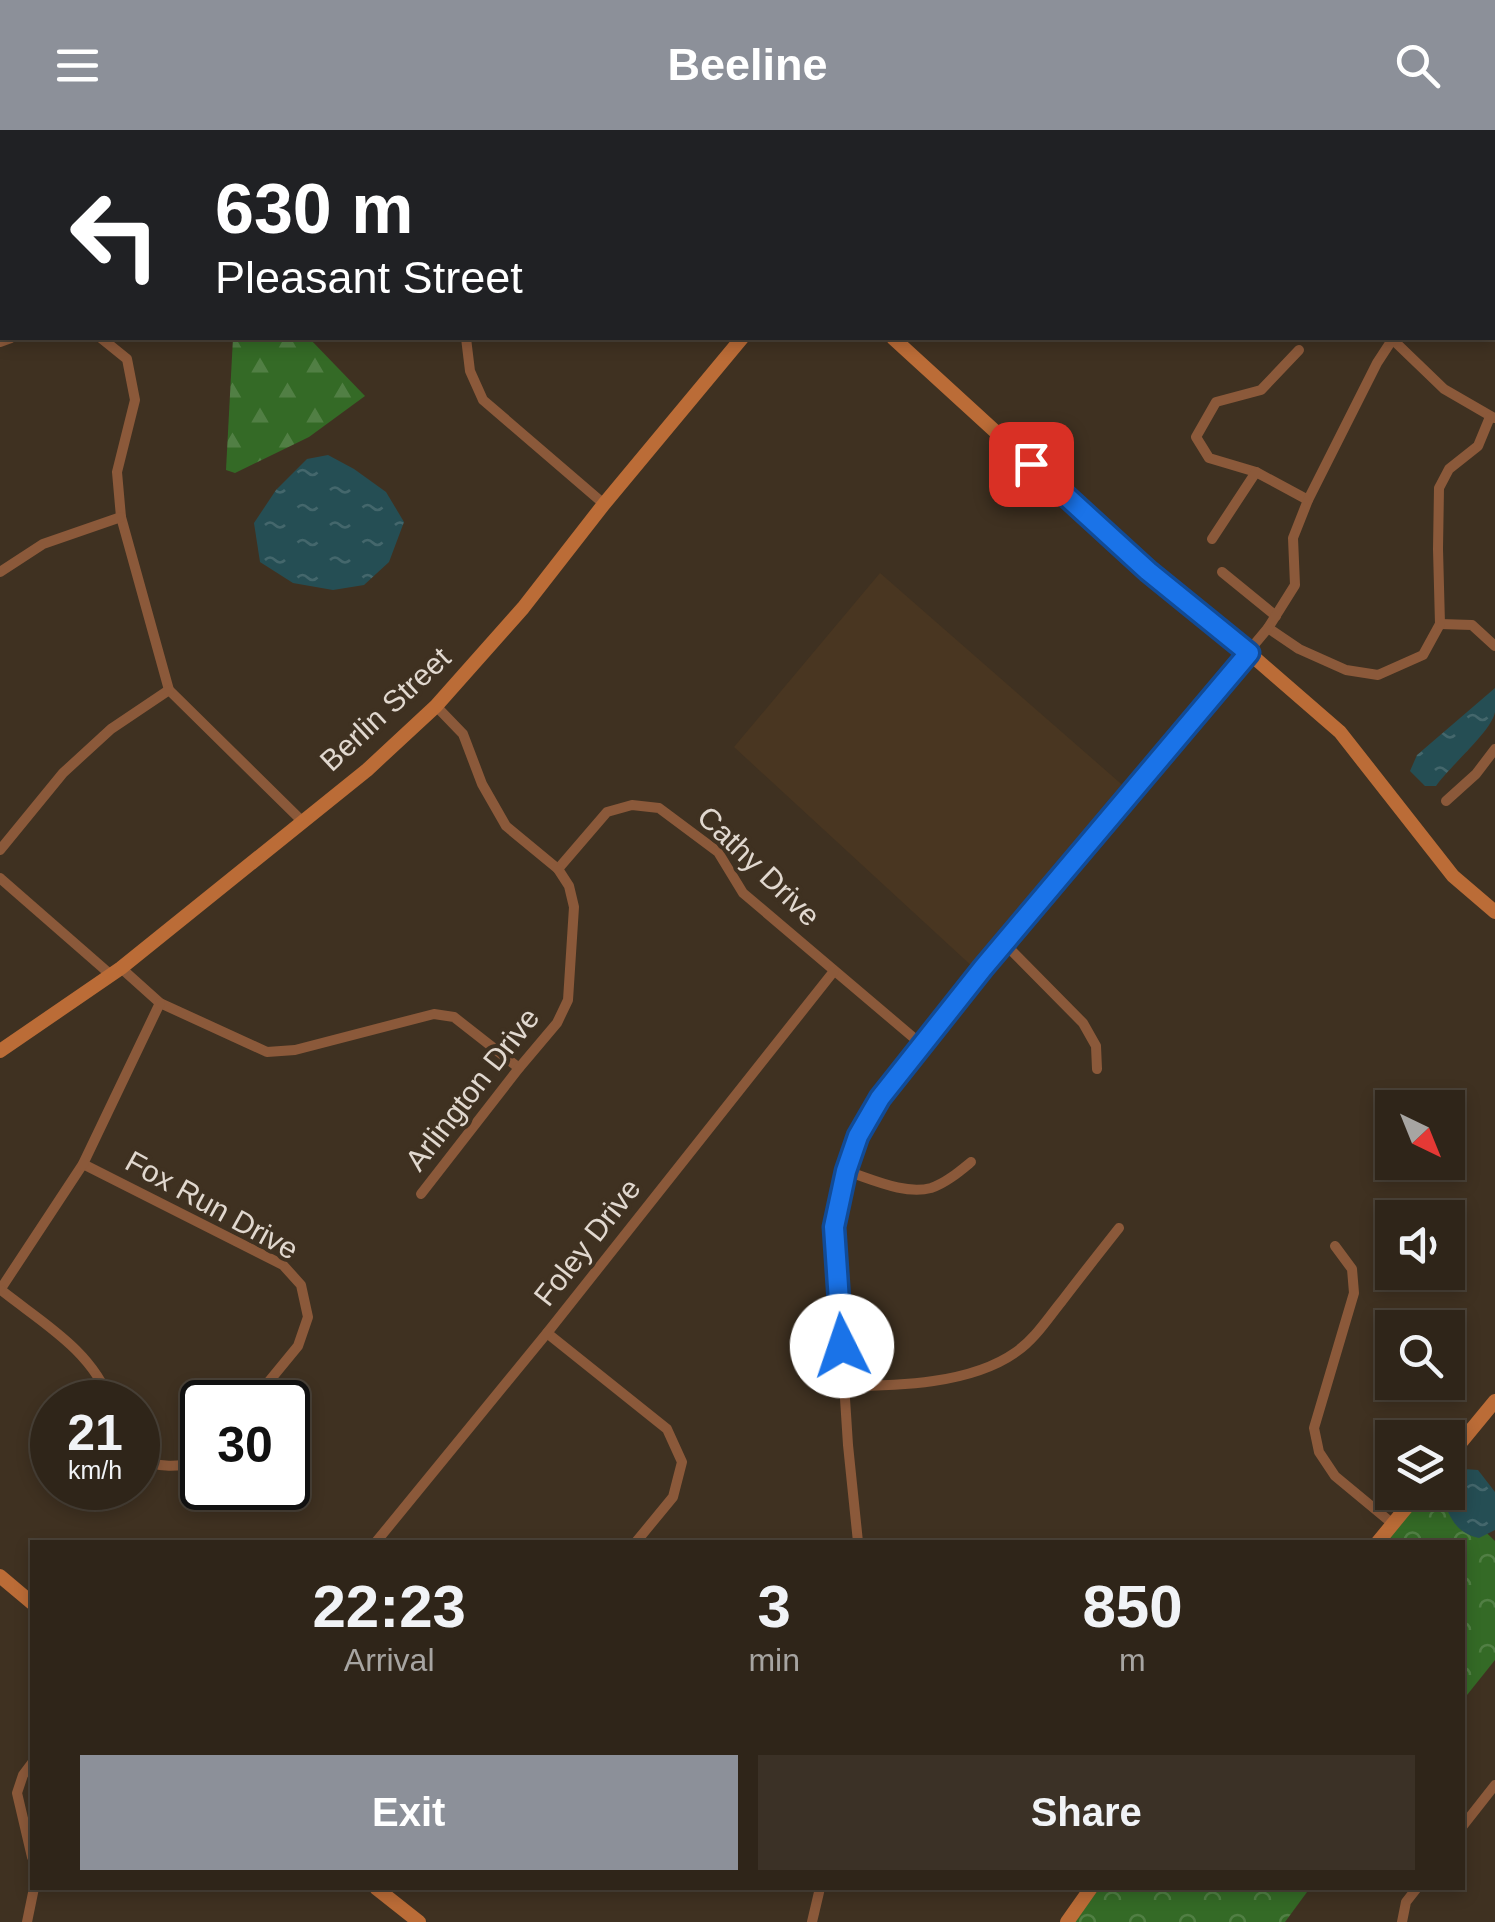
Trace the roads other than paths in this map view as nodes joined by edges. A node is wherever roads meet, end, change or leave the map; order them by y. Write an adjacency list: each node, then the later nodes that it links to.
1 (102, 340): 12 (street)
2 (466, 340): 11 (street)
3 (740, 340): 11 (street, Berlin Street)
4 (895, 340): 20 (street)
5 (1390, 340): 10 (street)
6 (1392, 340): 8 (street)
7 (1299, 350): 9 (street)
8 (1492, 418): 17 (street)
9 (1256, 472): 10 (street); 13 (street)
10 (1308, 500): 16 (street)
11 (604, 504): 22 (street, Berlin Street)
12 (122, 517): 14 (street); 21 (street)
13 (1212, 539)
14 (0, 572)
15 (1222, 572): 16 (street)
16 (1276, 616): 18 (street)
17 (1440, 624): 18 (street); 19 (street)
18 (1268, 628): 20 (street)
19 (1495, 646)
20 (1249, 653): 29 (street); 30 (street)
21 (169, 690): 25 (street); 26 (street)
22 (436, 706): 25 (street, Berlin Street); 27 (street)
23 (1495, 749): 24 (street)
24 (1446, 801)
25 (302, 820): 32 (street, Berlin Street)
26 (0, 850)
27 (558, 868): 31 (street, Cathy Drive); 36 (street, Arlington Drive)
28 (0, 878): 32 (street)
29 (1495, 912)
30 (1004, 943): 34 (street); 37 (street)
31 (834, 971): 34 (street, Cathy Drive); 45 (street, Foley Drive)
32 (116, 972): 33 (street); 35 (street, Berlin Street)
33 (160, 1003): 36 (street); 39 (street)
34 (921, 1044): 40 (street)
35 (0, 1050)
36 (518, 1068): 41 (street, Arlington Drive)
37 (1097, 1070)
38 (972, 1162): 40 (street)
39 (83, 1164): 44 (street); 47 (street, Fox Run Drive)
40 (846, 1171): 48 (street)
41 (421, 1194)
42 (1119, 1228): 48 (street)
43 (1335, 1246): 52 (street)
44 (0, 1290): 46 (street)
45 (547, 1333): 53 (street, Foley Drive); 54 (street)
46 (103, 1380)
47 (270, 1380)
48 (844, 1386): 55 (street)
49 (1495, 1401): 50 (street)
50 (1465, 1437)
51 (1404, 1510): 52 (street)
52 (1393, 1524): 56 (street)
53 (378, 1540)
54 (638, 1540)
55 (858, 1540)
56 (1380, 1540)
57 (0, 1576): 58 (street)
58 (30, 1601)
59 (30, 1766): 62 (street)
60 (1495, 1784): 61 (street)
61 (1465, 1823)
62 (30, 1848)
63 (34, 1890): 68 (street)
64 (379, 1890): 69 (street)
65 (820, 1890): 70 (street)
66 (1090, 1890): 71 (street)
67 (1415, 1890): 72 (street)
68 (27, 1922)
69 (419, 1922)
70 (812, 1922)
71 (1067, 1922)
72 (1402, 1922)

